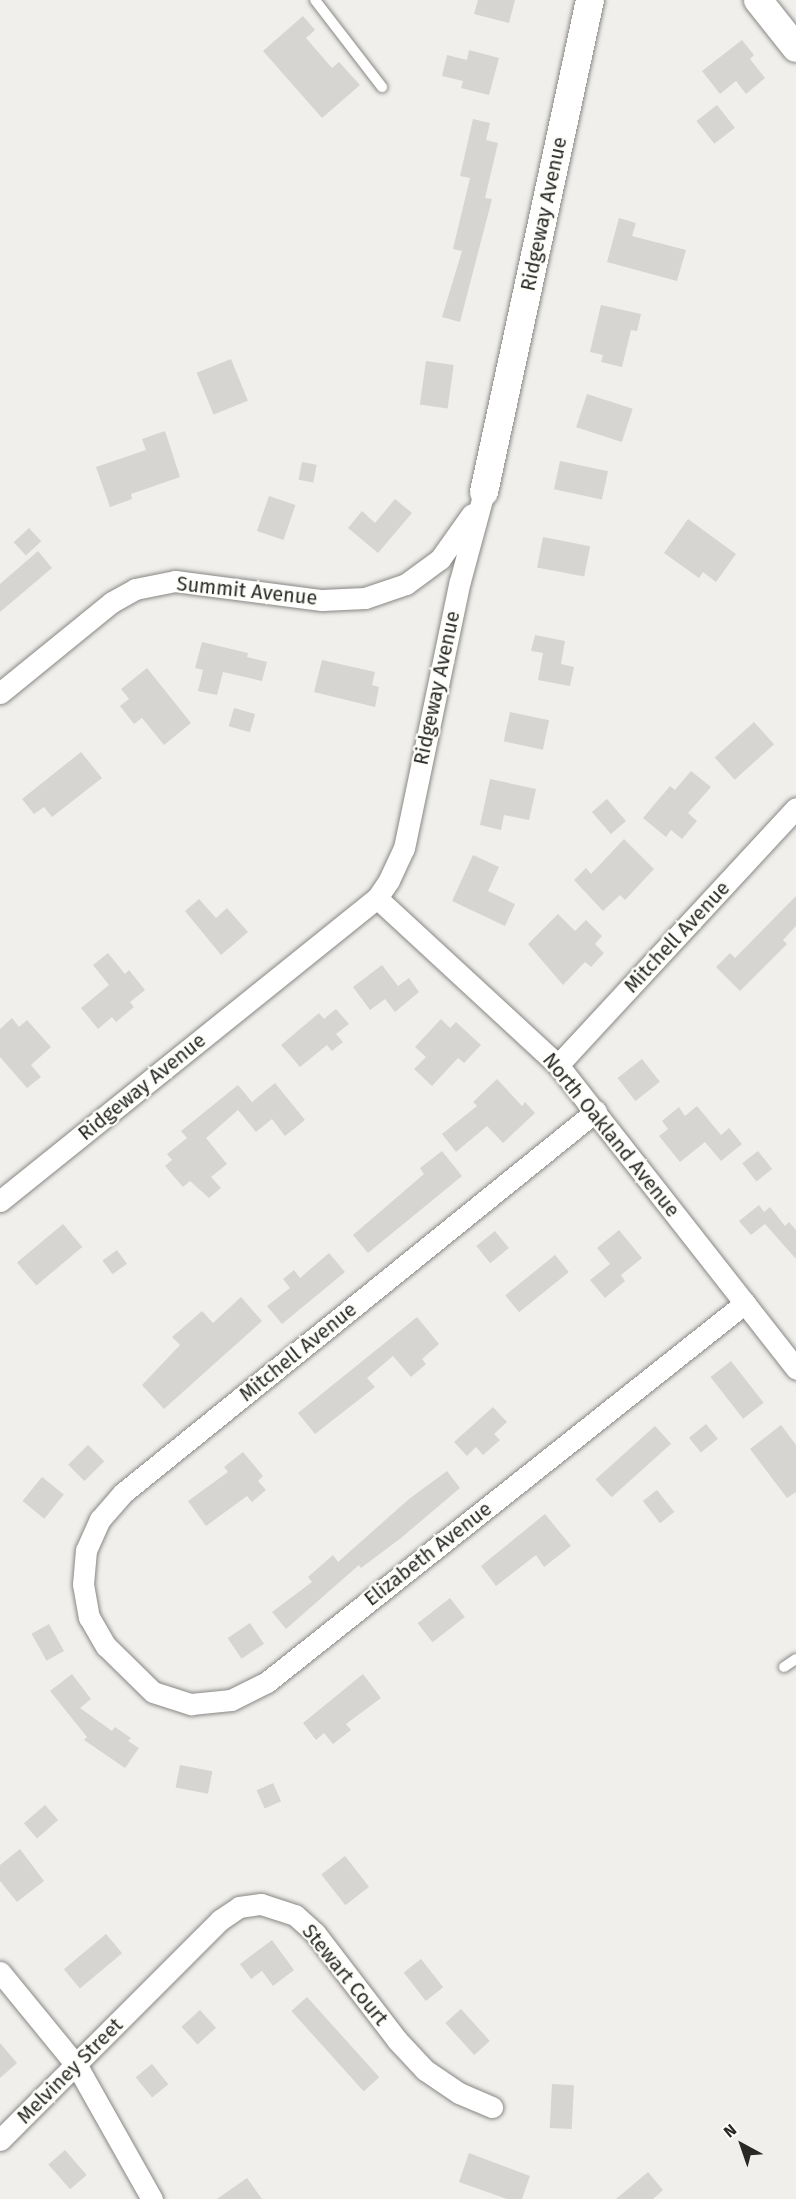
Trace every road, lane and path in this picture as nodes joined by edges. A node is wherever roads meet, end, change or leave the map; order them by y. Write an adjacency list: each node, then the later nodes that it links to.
1 (315, 0): 5 (lane)
2 (590, 0): 6 (street, Ridgeway Avenue)
3 (758, 0): 4 (street)
4 (796, 48)
5 (382, 87)
6 (484, 492): 7 (street, Summit Avenue); 9 (street, Ridgeway Avenue)
7 (0, 693)
8 (796, 808): 10 (street, Mitchell Avenue)
9 (377, 898): 10 (street, North Oakland Avenue); 12 (street, Ridgeway Avenue)
10 (558, 1065): 11 (street, North Oakland Avenue)
11 (596, 1111): 13 (street, North Oakland Avenue); 15 (street, Mitchell Avenue)
12 (0, 1201)
13 (745, 1303): 14 (street, North Oakland Avenue); 15 (street, Elizabeth Avenue)
14 (796, 1370)
15 (100, 1635)
16 (796, 1659): 17 (lane)
17 (784, 1667)
18 (0, 1972): 20 (street)
19 (140, 2002): 20 (street, Melviney Street); 21 (street, Stewart Court)
20 (77, 2066): 22 (street, Melviney Street); 23 (street)
21 (492, 2107)
22 (0, 2140)
23 (152, 2199)

